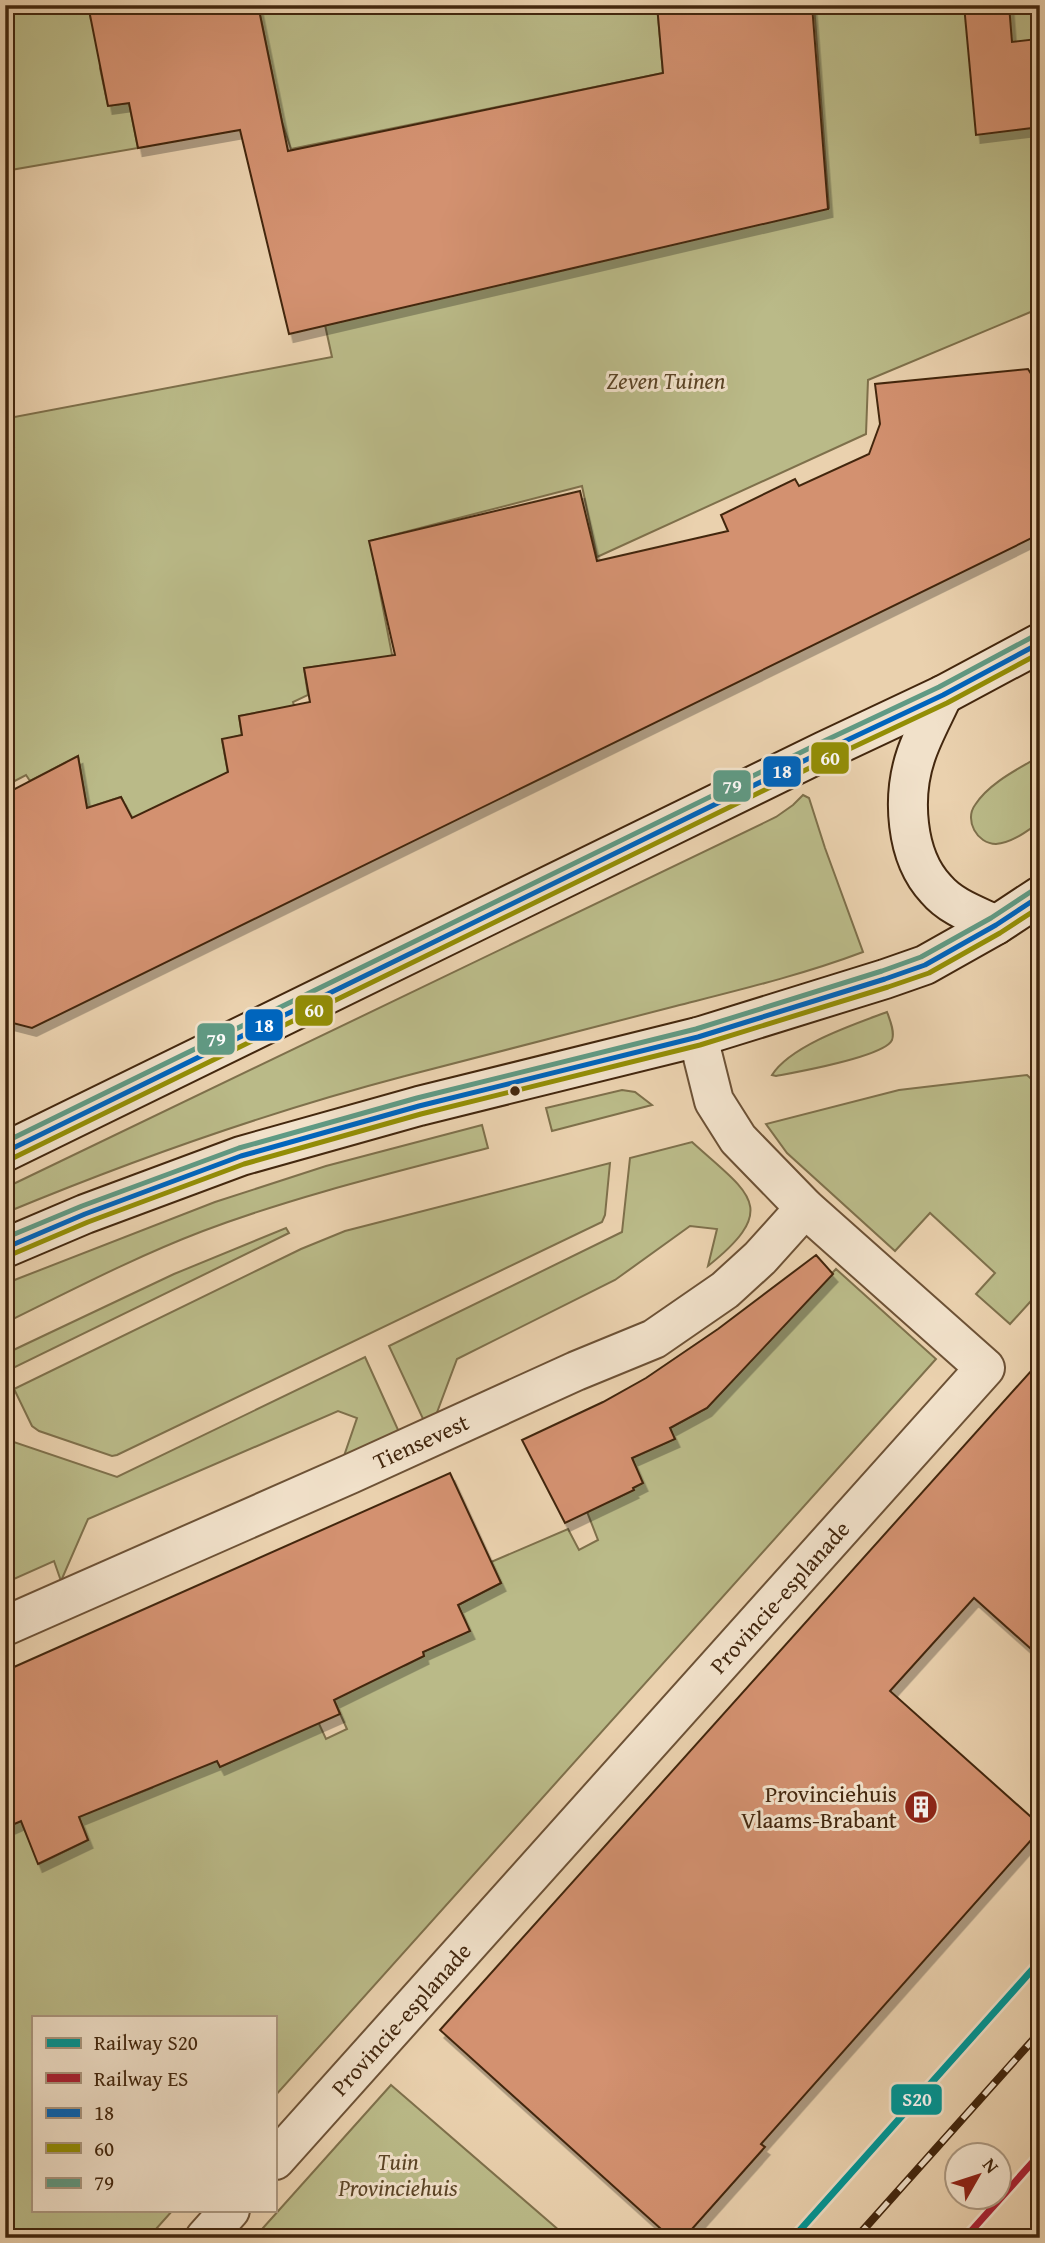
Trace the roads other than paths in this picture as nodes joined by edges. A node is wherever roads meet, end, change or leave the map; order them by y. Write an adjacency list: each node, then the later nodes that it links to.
1 (1040, 643): 2 (main road)
2 (943, 695): 4 (main road); 6 (main road)
3 (1040, 896): 4 (main road)
4 (996, 925): 5 (main road)
5 (698, 1037): 7 (main road, Provincie-esplanade); 8 (main road)
6 (5, 1152)
7 (805, 1208): 9 (main road, Tiensevest); 10 (main road, Provincie-esplanade)
8 (5, 1248)
9 (5, 1626)
10 (276, 2159)
11 (228, 2212): 12 (main road)
12 (205, 2238)

